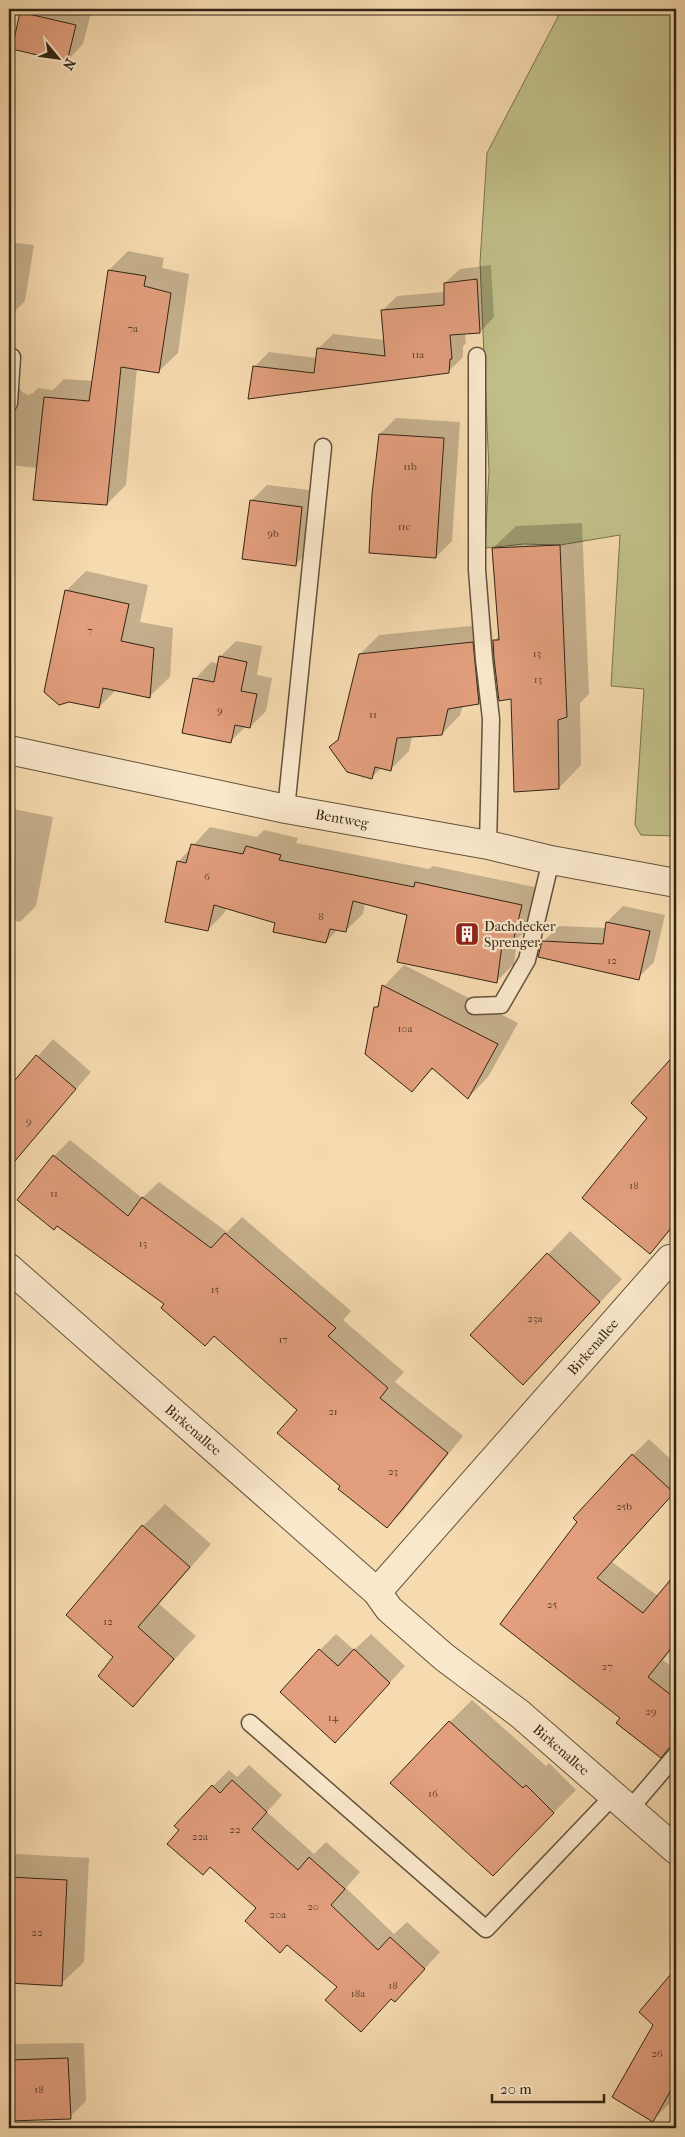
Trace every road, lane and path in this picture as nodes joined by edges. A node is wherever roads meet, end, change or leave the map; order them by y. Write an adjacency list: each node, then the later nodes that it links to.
1 (477, 356): 7 (lane)
2 (12, 357): 3 (lane)
3 (9, 403)
4 (323, 448): 6 (lane)
5 (9, 750): 6 (street, Bentweg)
6 (286, 809): 7 (street, Bentweg)
7 (488, 845): 8 (street, Bentweg)
8 (551, 860): 9 (street, Bentweg); 10 (lane)
9 (676, 884)
10 (474, 1006)
11 (670, 1259): 13 (street, Birkenallee)
12 (9, 1268): 13 (street, Birkenallee)
13 (377, 1592): 16 (street, Birkenallee)
14 (250, 1723): 16 (lane)
15 (676, 1755): 16 (lane)
16 (621, 1803): 17 (street, Birkenallee)
17 (676, 1850)

